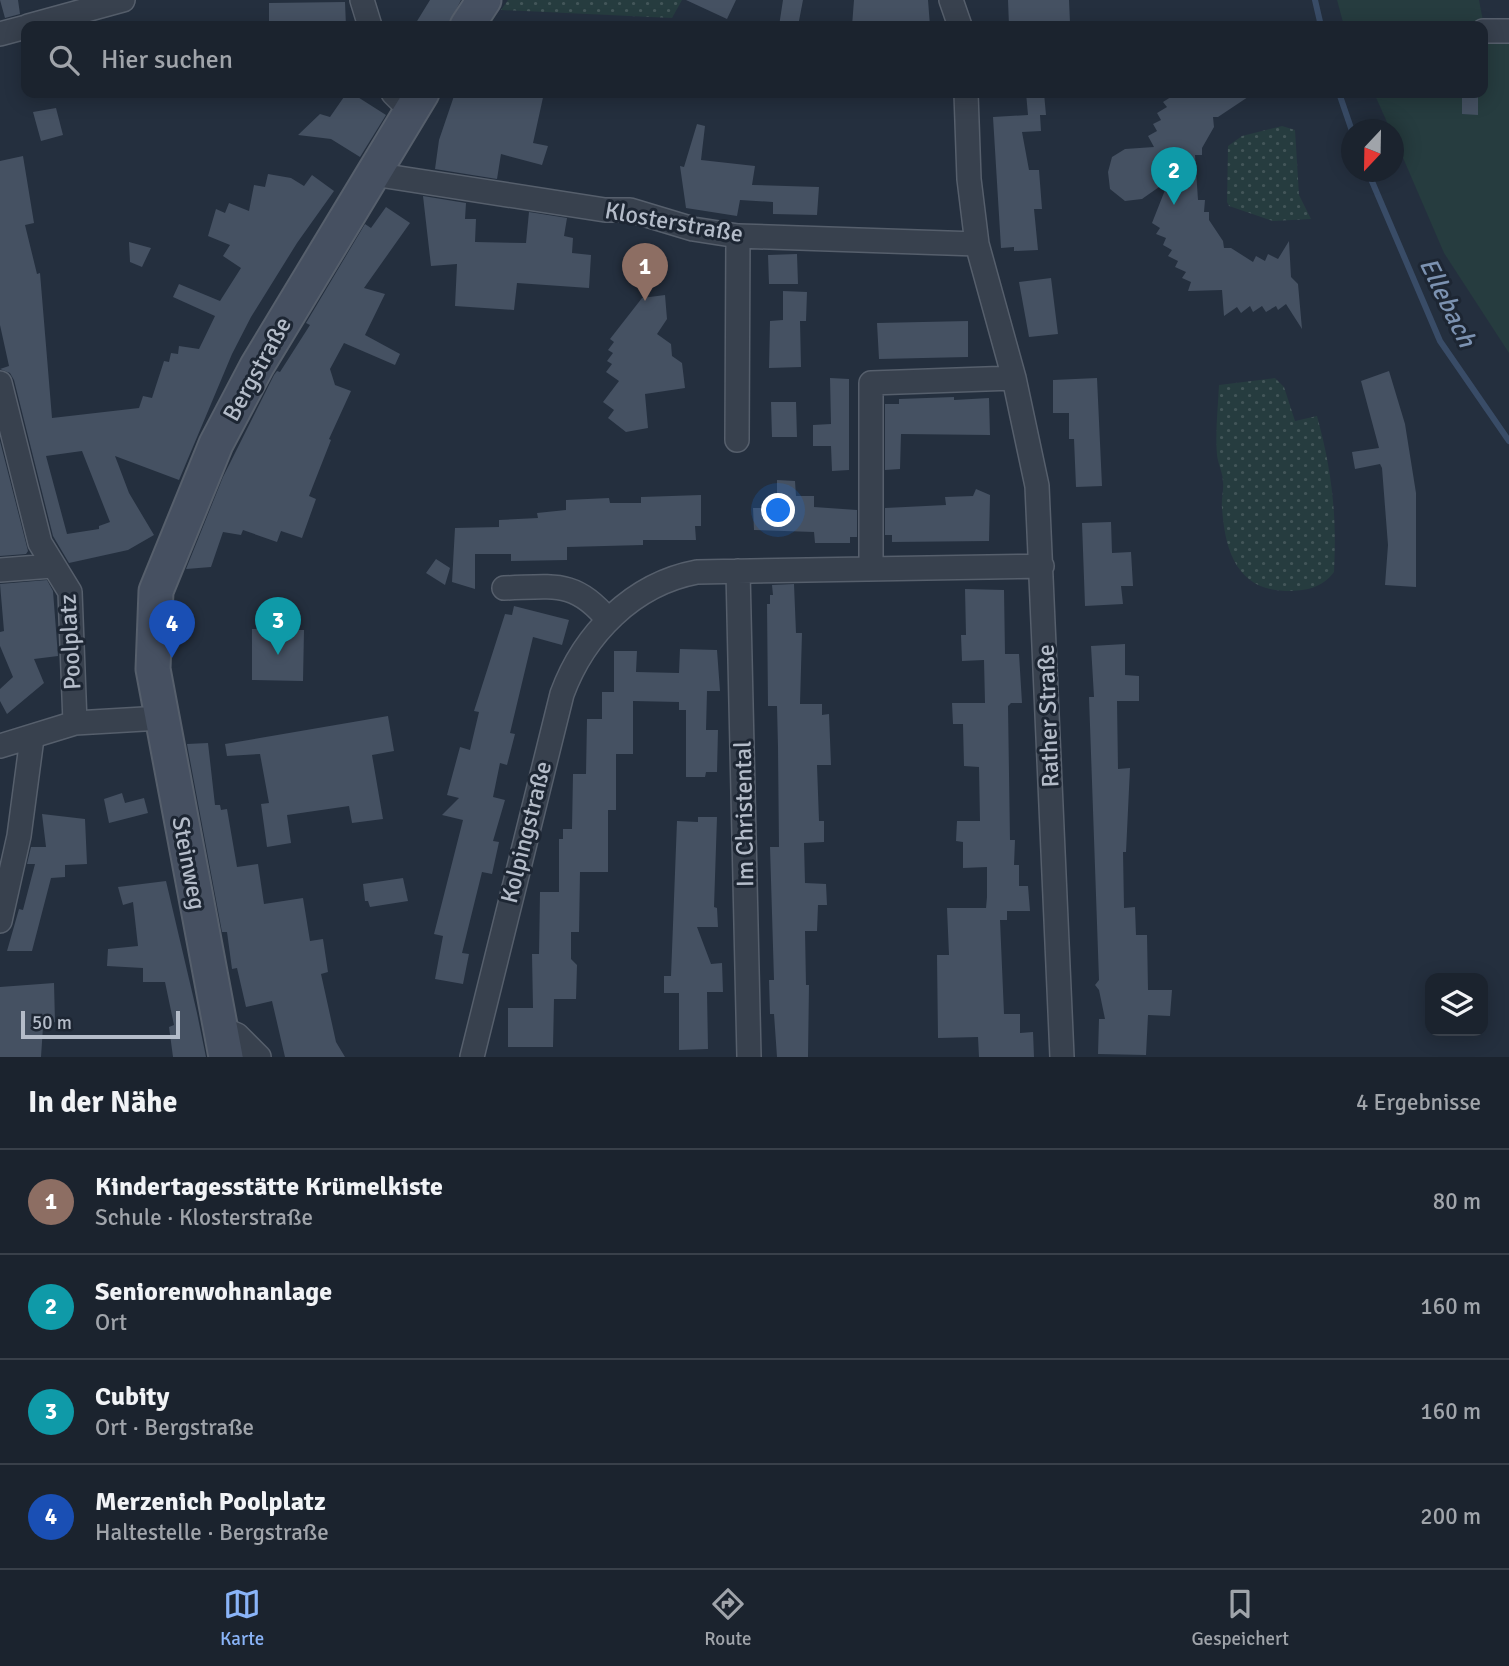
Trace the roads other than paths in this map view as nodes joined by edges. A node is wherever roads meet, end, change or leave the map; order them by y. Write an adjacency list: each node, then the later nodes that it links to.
1 (123, 0): 5 (street)
2 (362, 0): 6 (street)
3 (484, 0): 7 (street)
4 (951, 0): 8 (street)
5 (48, 21)
6 (368, 21)
7 (470, 21)
8 (958, 21)
9 (21, 29): 12 (street)
10 (1488, 30): 11 (street)
11 (1509, 31)
12 (0, 34)
13 (966, 98): 17 (street, Rather Straße)
14 (409, 99): 15 (street, Bergstraße)
15 (373, 174): 16 (street, Klosterstraße); 28 (street, Bergstraße)
16 (738, 236): 17 (street, Klosterstraße); 20 (street)
17 (977, 244): 18 (street, Rather Straße)
18 (1014, 378): 22 (street, Rather Straße); 23 (street)
19 (0, 383): 21 (street, Poolplatz)
20 (737, 440)
21 (52, 566): 24 (street); 30 (street, Poolplatz)
22 (1042, 566): 23 (street, Kolpingstraße); 38 (street, Rather Straße)
23 (871, 569): 25 (street, Kolpingstraße)
24 (0, 570)
25 (738, 571): 27 (street, Kolpingstraße); 37 (street, Im Christental)
26 (504, 588): 27 (street)
27 (608, 620): 36 (street, Kolpingstraße)
28 (153, 669): 29 (street, Steinweg)
29 (161, 718): 30 (street); 34 (street, Steinweg)
30 (75, 723): 31 (street)
31 (32, 738): 32 (street); 33 (street)
32 (0, 746)
33 (0, 921)
34 (223, 1042): 35 (street)
35 (259, 1057)
36 (472, 1057)
37 (749, 1057)
38 (1062, 1057)

